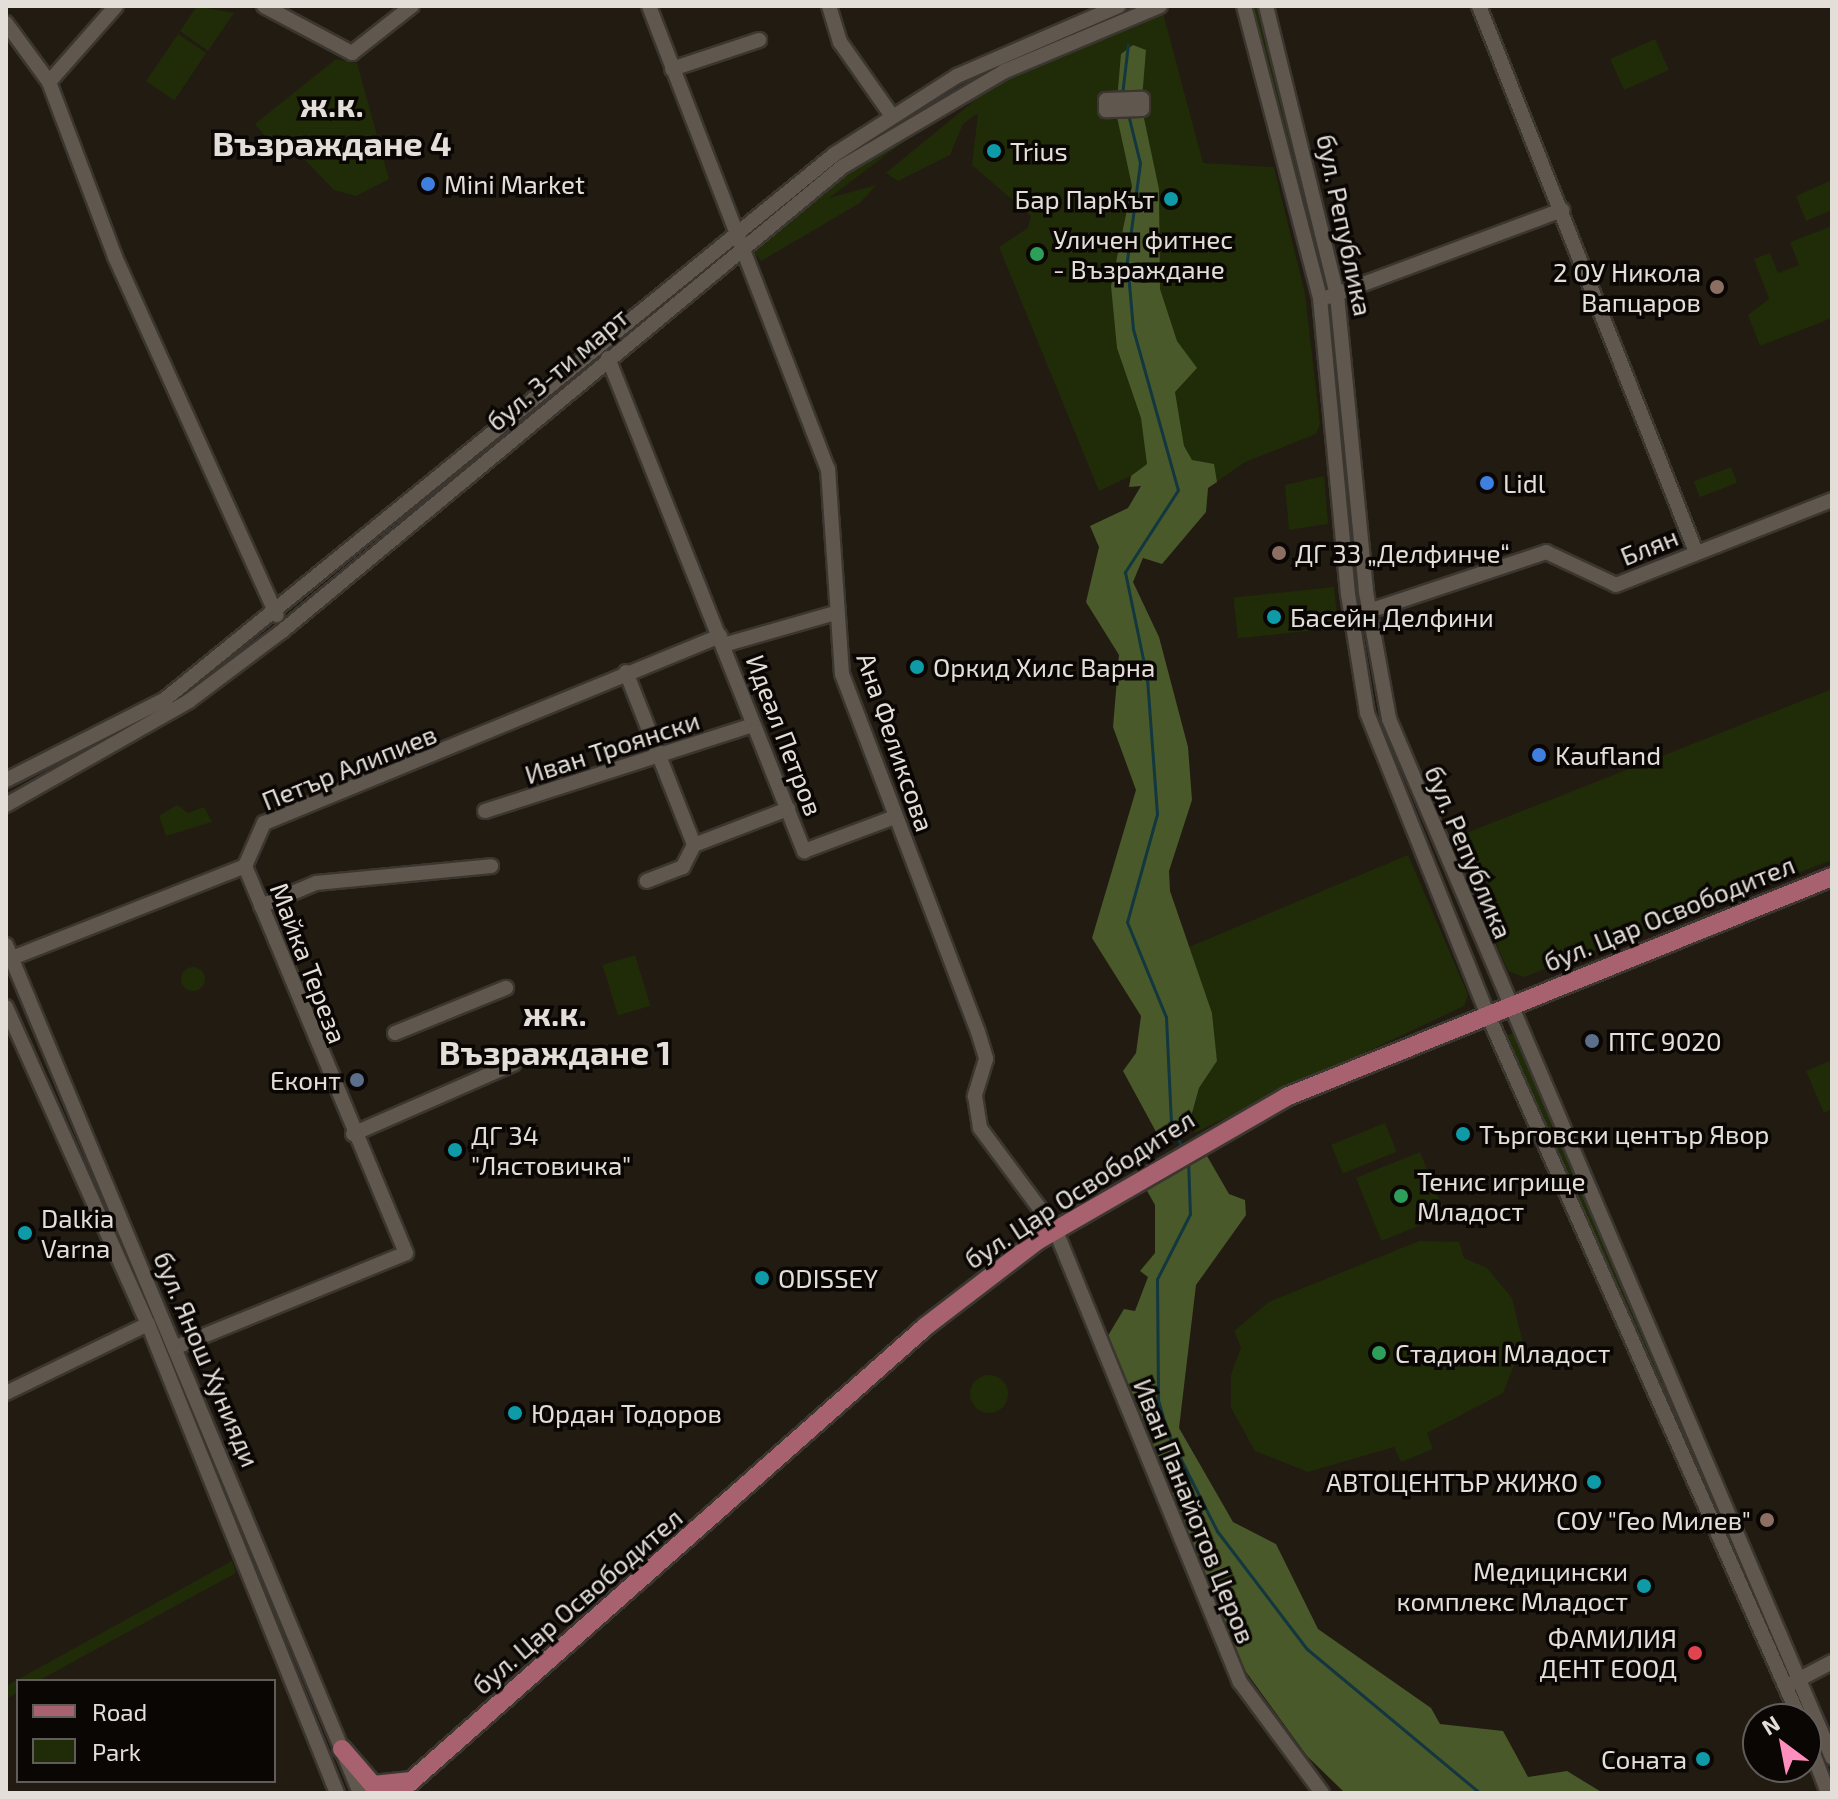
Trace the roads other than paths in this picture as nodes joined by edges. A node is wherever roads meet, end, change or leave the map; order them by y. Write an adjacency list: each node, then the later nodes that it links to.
1 (116, 6): 14 (street)
2 (264, 6): 3 (street)
3 (412, 6)
4 (649, 6): 13 (street, Ана Феликсова)
5 (829, 6): 15 (street)
6 (1119, 6): 15 (street, бул. 3-ти март)
7 (1160, 6): 18 (street, бул. 3-ти март)
8 (1244, 6): 20 (street, бул. Република)
9 (1266, 6): 19 (street, бул. Република)
10 (1479, 6): 16 (street)
11 (6, 23): 14 (street)
12 (759, 40): 13 (street)
13 (672, 69): 17 (street, Ана Феликсова)
14 (49, 82): 26 (street)
15 (892, 116): 17 (street, бул. 3-ти март)
16 (1562, 210): 19 (street); 23 (street)
17 (731, 233): 18 (street, Ана Феликсова); 26 (street, бул. 3-ти март)
18 (739, 246): 21 (street, бул. 3-ти март); 25 (street, Ана Феликсова)
19 (1337, 295): 20 (street); 24 (street, бул. Република)
20 (1320, 298): 27 (street, бул. Република)
21 (608, 358): 28 (street, Идеал Петров); 33 (street, бул. 3-ти март)
22 (1832, 500): 23 (street, Блян)
23 (1696, 552): 24 (street, Блян)
24 (1369, 611): 27 (street, Блян); 45 (street, бул. Република)
25 (835, 613): 28 (street, Петър Алипиев); 36 (street, Ана Феликсова)
26 (277, 615): 32 (street, бул. 3-ти март)
27 (1351, 616): 47 (street, бул. Република)
28 (722, 640): 29 (street, Петър Алипиев); 30 (street, Идеал Петров)
29 (626, 672): 31 (street); 38 (street, Петър Алипиев)
30 (753, 725): 31 (street, Иван Троянски); 34 (street, Идеал Петров)
31 (659, 757): 35 (street, Иван Троянски); 37 (street)
32 (6, 780)
33 (6, 805)
34 (788, 809): 36 (street, Идеал Петров); 37 (street)
35 (485, 811)
36 (895, 817): 51 (street, Ана Феликсова)
37 (694, 845): 41 (street)
38 (245, 866): 42 (street, Майка Тереза); 43 (street)
39 (491, 866): 42 (street)
40 (1832, 877): 45 (main road, бул. Цар Освободител)
41 (647, 881)
42 (261, 906): 50 (street, Майка Тереза)
43 (9, 951): 53 (street, бул. Янош Хунияди)
44 (506, 988): 48 (street)
45 (1507, 1006): 47 (main road, бул. Цар Освободител); 56 (street, бул. Република)
46 (6, 1007): 52 (street, бул. Янош Хунияди)
47 (1487, 1013): 51 (main road, бул. Цар Освободител); 56 (street, бул. Република)
48 (395, 1033)
49 (513, 1064): 50 (street)
50 (353, 1134): 53 (street, Майка Тереза)
51 (1055, 1229): 60 (main road, бул. Цар Освободител); 63 (street, Иван Панайотов Церов)
52 (148, 1324): 54 (street); 61 (street, бул. Янош Хунияди)
53 (176, 1347): 58 (street, бул. Янош Хунияди)
54 (6, 1393)
55 (1832, 1662): 56 (street)
56 (1793, 1682): 57 (street, бул. Република); 59 (street, бул. Република)
57 (1797, 1703)
58 (342, 1749): 60 (main road); 62 (street, бул. Янош Хунияди)
59 (1832, 1757)
60 (405, 1787)
61 (337, 1793)
62 (360, 1793)
63 (1322, 1793)

